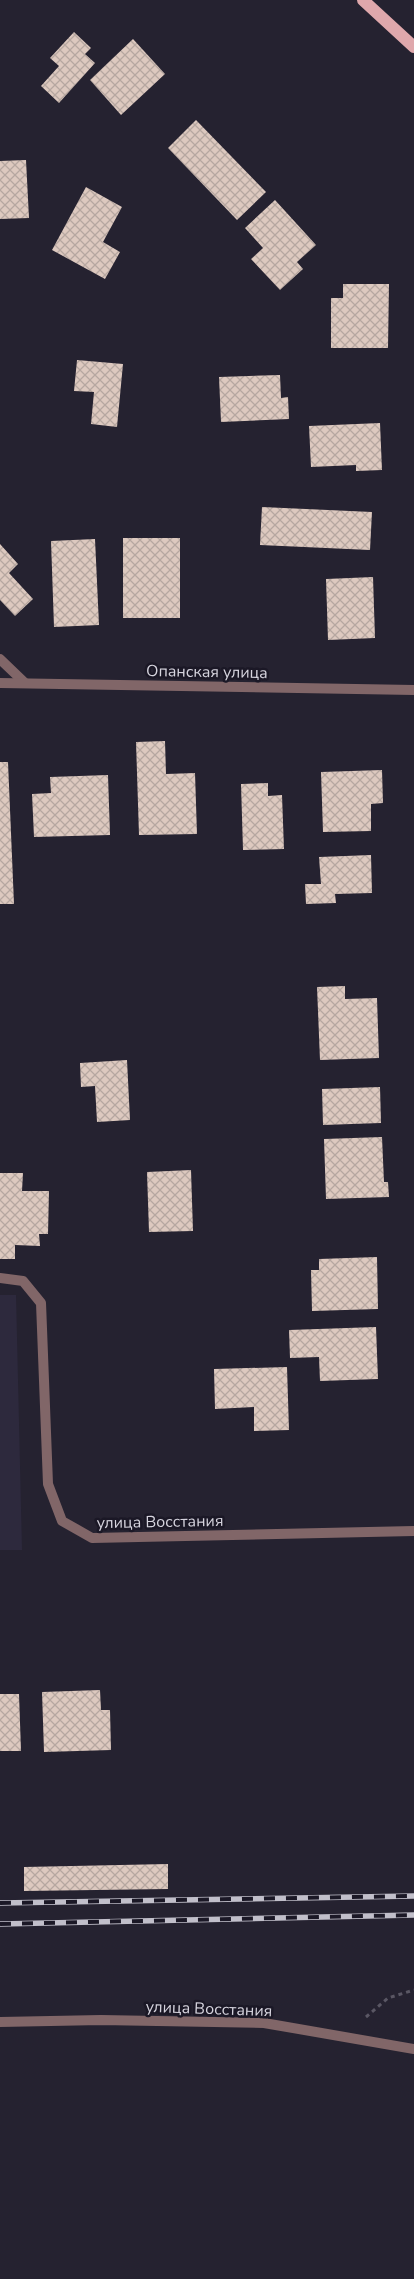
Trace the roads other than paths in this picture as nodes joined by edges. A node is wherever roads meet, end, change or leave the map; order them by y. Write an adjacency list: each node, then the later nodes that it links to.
1 (363, 0): 2 (main road)
2 (414, 47)
3 (0, 659): 5 (street)
4 (0, 683): 5 (street, Опанская улица)
5 (25, 683): 6 (street, Опанская улица)
6 (414, 690)
7 (0, 1278): 8 (street, улица Восстания)
8 (414, 1531)
9 (0, 2022): 10 (street, улица Восстания)
10 (414, 2049)

